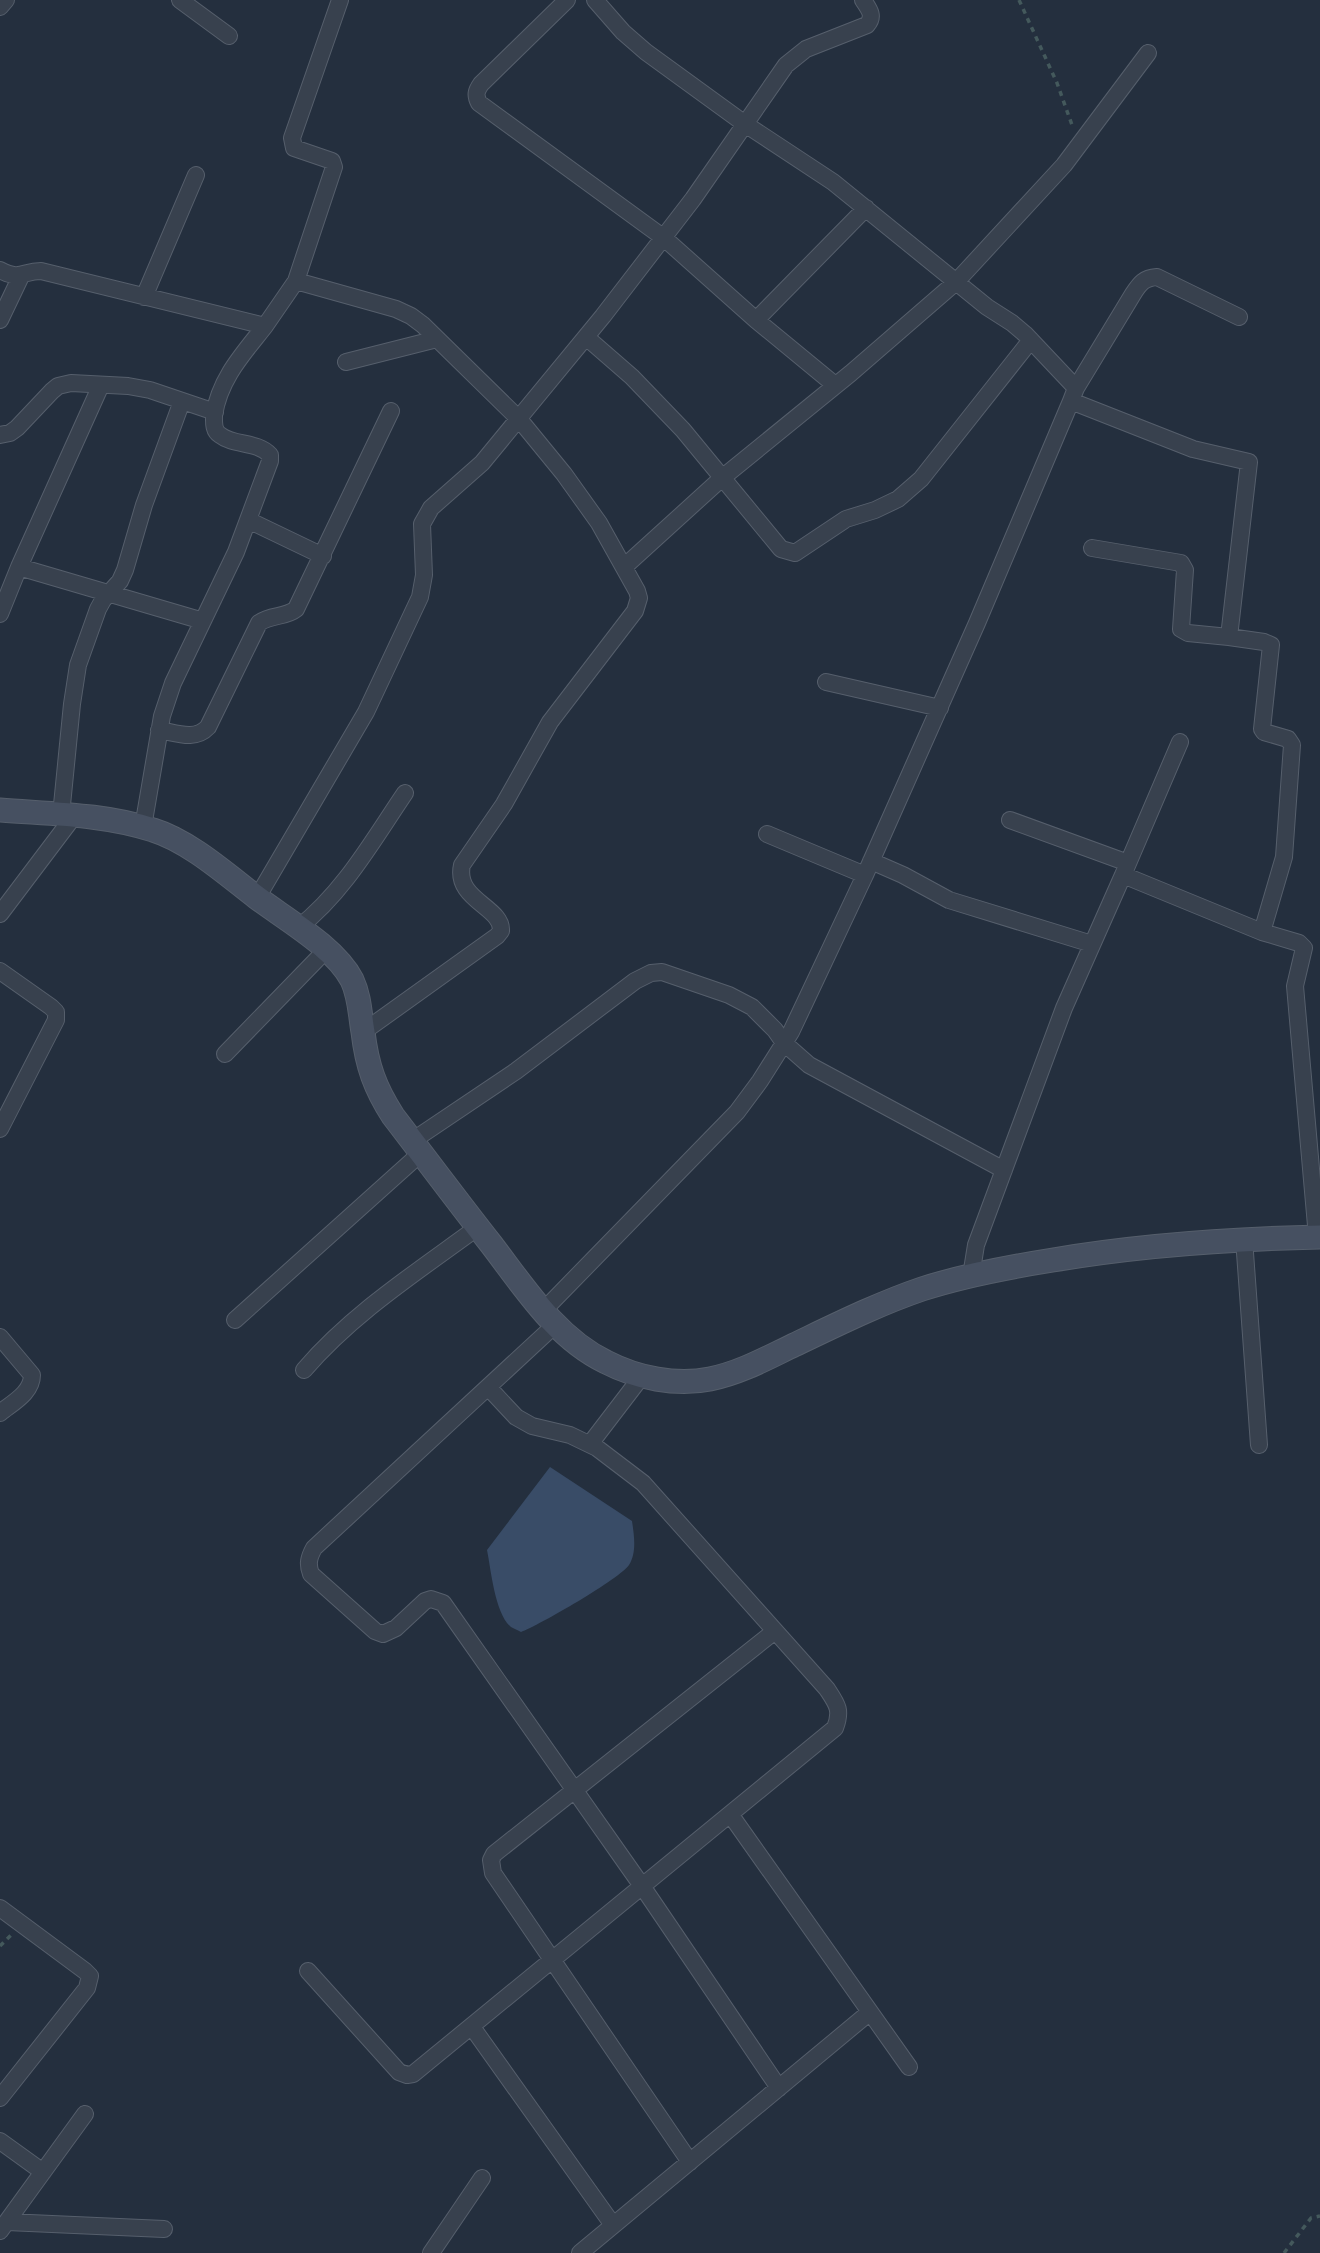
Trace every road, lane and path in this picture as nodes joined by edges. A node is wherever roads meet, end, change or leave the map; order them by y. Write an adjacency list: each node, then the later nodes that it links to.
1 (6, 0): 8 (street)
2 (180, 0): 9 (street)
3 (340, 0): 18 (street)
4 (567, 0): 15 (street)
5 (595, 0): 11 (street)
6 (863, 0): 11 (street)
7 (1020, 0): 12 (path)
8 (0, 7)
9 (229, 36)
10 (1148, 53): 12 (street)
11 (745, 124): 14 (street); 15 (street)
12 (1077, 148): 19 (street)
13 (196, 176): 20 (street)
14 (866, 208): 19 (street); 23 (street)
15 (664, 238): 23 (street); 25 (street)
16 (0, 270): 17 (street)
17 (21, 276): 20 (street); 22 (street)
18 (296, 281): 24 (street); 26 (street)
19 (956, 282): 27 (street); 30 (street)
20 (144, 297): 24 (street)
21 (1239, 317): 31 (street)
22 (0, 320)
23 (756, 320): 30 (street)
24 (265, 326): 34 (street)
25 (586, 337): 35 (street); 37 (street)
26 (437, 339): 28 (street); 35 (street)
27 (1031, 340): 31 (street); 37 (street)
28 (346, 362)
29 (101, 385): 32 (street); 36 (street); 41 (street)
30 (835, 385): 37 (street)
31 (1074, 394): 46 (street); 48 (street)
32 (182, 401): 34 (street); 43 (street)
33 (391, 411): 40 (street)
34 (215, 412): 38 (street)
35 (519, 419): 42 (street); 59 (street)
36 (0, 435)
37 (722, 478): 42 (street)
38 (248, 520): 40 (street); 45 (street)
39 (1092, 548): 46 (street)
40 (323, 556): 49 (street)
41 (19, 567): 43 (street); 44 (street)
42 (624, 567): 66 (street)
43 (108, 593): 45 (street); 53 (street)
44 (1, 611)
45 (203, 621): 49 (street)
46 (1229, 637): 62 (street)
47 (826, 682): 48 (street)
48 (940, 708): 57 (street)
49 (159, 730): 55 (street)
50 (1180, 743): 58 (street)
51 (405, 793): 61 (street)
52 (0, 810): 53 (street)
53 (67, 815): 55 (street); 60 (street)
54 (1010, 820): 58 (street)
55 (143, 827): 59 (street)
56 (767, 834): 57 (street)
57 (868, 867): 63 (street); 67 (street)
58 (1125, 869): 62 (street); 63 (street)
59 (257, 898): 61 (street)
60 (0, 914)
61 (298, 928): 64 (street)
62 (1262, 932): 73 (street)
63 (1091, 944): 71 (street)
64 (326, 950): 66 (street); 68 (street)
65 (0, 971): 69 (street)
66 (363, 1032): 70 (street)
67 (784, 1044): 70 (street); 71 (street); 76 (street)
68 (225, 1054)
69 (0, 1129)
70 (417, 1147): 72 (street); 77 (street)
71 (1004, 1170): 75 (street)
72 (478, 1227): 76 (street); 79 (street)
73 (1318, 1237): 74 (street)
74 (1244, 1239): 75 (street); 84 (street)
75 (971, 1276): 80 (street)
76 (549, 1317): 80 (street); 81 (street)
77 (235, 1320)
78 (0, 1337): 82 (street)
79 (304, 1370)
80 (642, 1376): 83 (street)
81 (488, 1387): 83 (street); 86 (street)
82 (0, 1413)
83 (590, 1444): 85 (street)
84 (1259, 1445)
85 (775, 1631): 86 (street); 87 (street)
86 (575, 1790): 88 (street); 90 (street)
87 (730, 1814): 88 (street); 92 (street)
88 (642, 1886): 90 (street); 95 (street)
89 (0, 1908): 96 (street)
90 (552, 1961): 93 (street); 99 (street)
91 (308, 1971): 93 (street)
92 (870, 2012): 94 (street); 95 (street)
93 (472, 2027): 103 (street)
94 (909, 2067)
95 (779, 2088): 99 (street)
96 (0, 2098)
97 (85, 2114): 100 (street)
98 (0, 2141): 100 (street)
99 (690, 2162): 103 (street)
100 (43, 2172): 104 (street)
101 (482, 2178): 106 (street)
102 (1320, 2216): 108 (path)
103 (614, 2225): 107 (street)
104 (4, 2227): 105 (street)
105 (164, 2229)
106 (431, 2253)
107 (580, 2253)
108 (1284, 2253)

